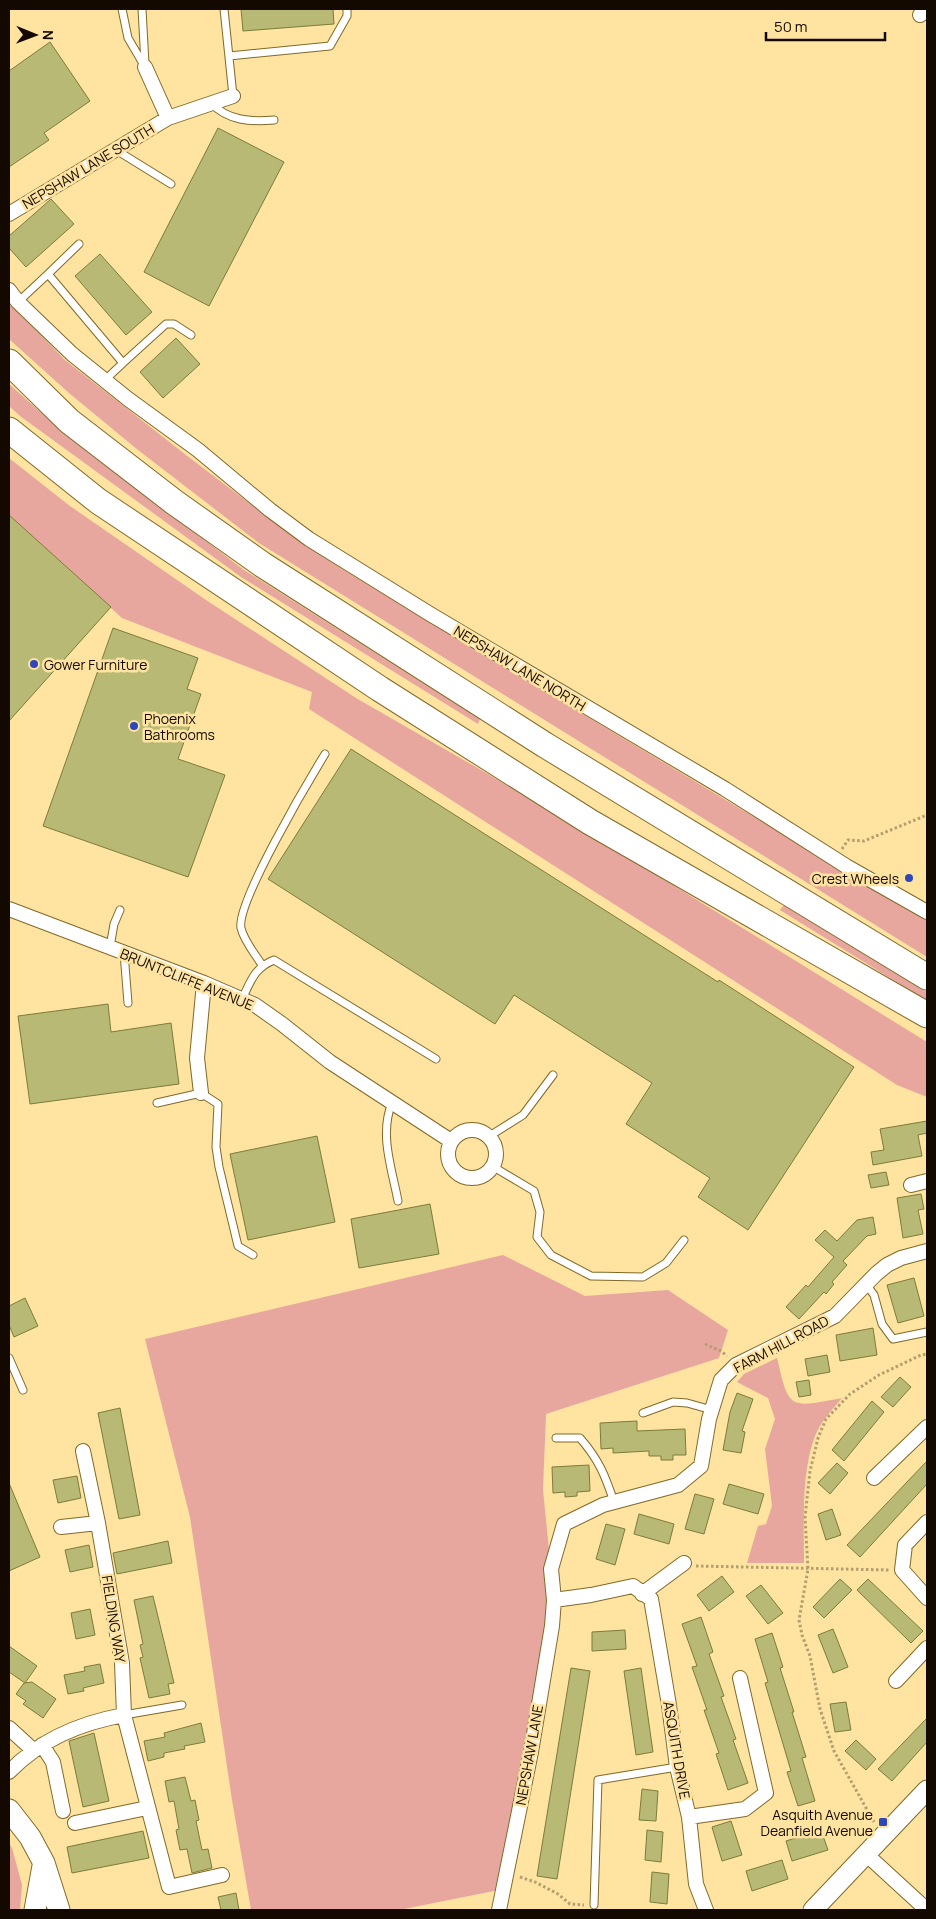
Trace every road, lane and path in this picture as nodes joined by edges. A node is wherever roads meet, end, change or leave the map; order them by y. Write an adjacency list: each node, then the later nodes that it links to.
1 (122, 9): 6 (lane)
2 (142, 9): 6 (lane)
3 (224, 9): 5 (lane)
4 (347, 9): 5 (lane)
5 (229, 56): 7 (lane)
6 (145, 67): 9 (street, NEPSHAW LANE SOUTH)
7 (233, 96): 8 (street, NEPSHAW LANE SOUTH)
8 (211, 103): 9 (street, NEPSHAW LANE SOUTH); 10 (lane)
9 (168, 118): 11 (street, NEPSHAW LANE SOUTH)
10 (274, 120)
11 (116, 150): 12 (lane); 13 (street, NEPSHAW LANE SOUTH)
12 (172, 184)
13 (9, 214)
14 (79, 244): 15 (lane)
15 (48, 274): 17 (lane); 20 (lane)
16 (9, 290): 17 (street)
17 (18, 302): 21 (street)
18 (191, 335): 20 (lane)
19 (9, 362): 32 (highway)
20 (123, 363): 21 (lane)
21 (105, 380): 25 (street, NEPSHAW LANE NORTH)
22 (9, 430): 36 (highway)
23 (325, 754): 31 (lane)
24 (927, 815): 25 (path)
25 (835, 860): 28 (street, NEPSHAW LANE NORTH)
26 (9, 910): 29 (street, BRUNTCLIFFE AVENUE)
27 (120, 910): 29 (lane)
28 (927, 912)
29 (110, 947): 30 (street, BRUNTCLIFFE AVENUE)
30 (124, 952): 33 (street, BRUNTCLIFFE AVENUE); 35 (lane)
31 (262, 965): 34 (lane); 37 (lane)
32 (927, 977)
33 (204, 983): 34 (street, BRUNTCLIFFE AVENUE); 39 (street)
34 (242, 999): 41 (street, BRUNTCLIFFE AVENUE)
35 (128, 1003)
36 (927, 1015)
37 (436, 1059)
38 (552, 1076): 42 (lane)
39 (201, 1093): 40 (lane); 50 (lane)
40 (157, 1103)
41 (392, 1103): 43 (street, BRUNTCLIFFE AVENUE); 47 (lane)
42 (488, 1137): 43 (street); 44 (street)
43 (451, 1142): 44 (street)
44 (492, 1166): 48 (lane)
45 (927, 1181): 46 (street)
46 (911, 1185)
47 (398, 1201)
48 (684, 1240)
49 (927, 1251): 51 (street, FARM HILL ROAD)
50 (254, 1255)
51 (866, 1284): 52 (lane); 56 (street, FARM HILL ROAD)
52 (927, 1332)
53 (705, 1344): 56 (path)
54 (927, 1354): 69 (path)
55 (9, 1358): 57 (lane)
56 (736, 1365): 58 (street, FARM HILL ROAD)
57 (22, 1390)
58 (712, 1410): 59 (lane); 64 (street, FARM HILL ROAD)
59 (643, 1413)
60 (927, 1427): 63 (street)
61 (556, 1438): 64 (lane)
62 (83, 1451): 66 (street, FIELDING WAY)
63 (874, 1478)
64 (614, 1502): 73 (street, FARM HILL ROAD)
65 (927, 1522): 70 (street)
66 (98, 1523): 67 (street); 78 (street, FIELDING WAY)
67 (61, 1527)
68 (684, 1563): 69 (path); 71 (street)
69 (808, 1568): 70 (path); 89 (path)
70 (902, 1570): 72 (street)
71 (642, 1594): 73 (street); 81 (street, ASQUITH DRIVE)
72 (927, 1598)
73 (554, 1600): 93 (street, NEPSHAW LANE)
74 (927, 1648): 76 (street)
75 (740, 1678): 87 (street)
76 (896, 1681)
77 (182, 1705): 78 (lane)
78 (124, 1715): 80 (street); 84 (street, FIELDING WAY)
79 (9, 1728): 80 (street)
80 (37, 1747): 82 (street); 86 (street)
81 (677, 1767): 87 (street, ASQUITH DRIVE); 94 (lane)
82 (9, 1772)
83 (927, 1790): 89 (main road)
84 (147, 1808): 88 (street); 92 (street, FIELDING WAY)
85 (9, 1810): 91 (main road)
86 (62, 1811)
87 (689, 1817): 98 (street, ASQUITH DRIVE)
88 (75, 1823)
89 (884, 1836): 90 (main road)
90 (867, 1855): 99 (main road); 100 (street)
91 (44, 1863): 95 (main road); 96 (main road)
92 (222, 1874)
93 (507, 1874): 94 (path); 97 (street, NEPSHAW LANE)
94 (594, 1905)
95 (35, 1910)
96 (59, 1910)
97 (499, 1910)
98 (706, 1910)
99 (813, 1910)
100 (927, 1910)

